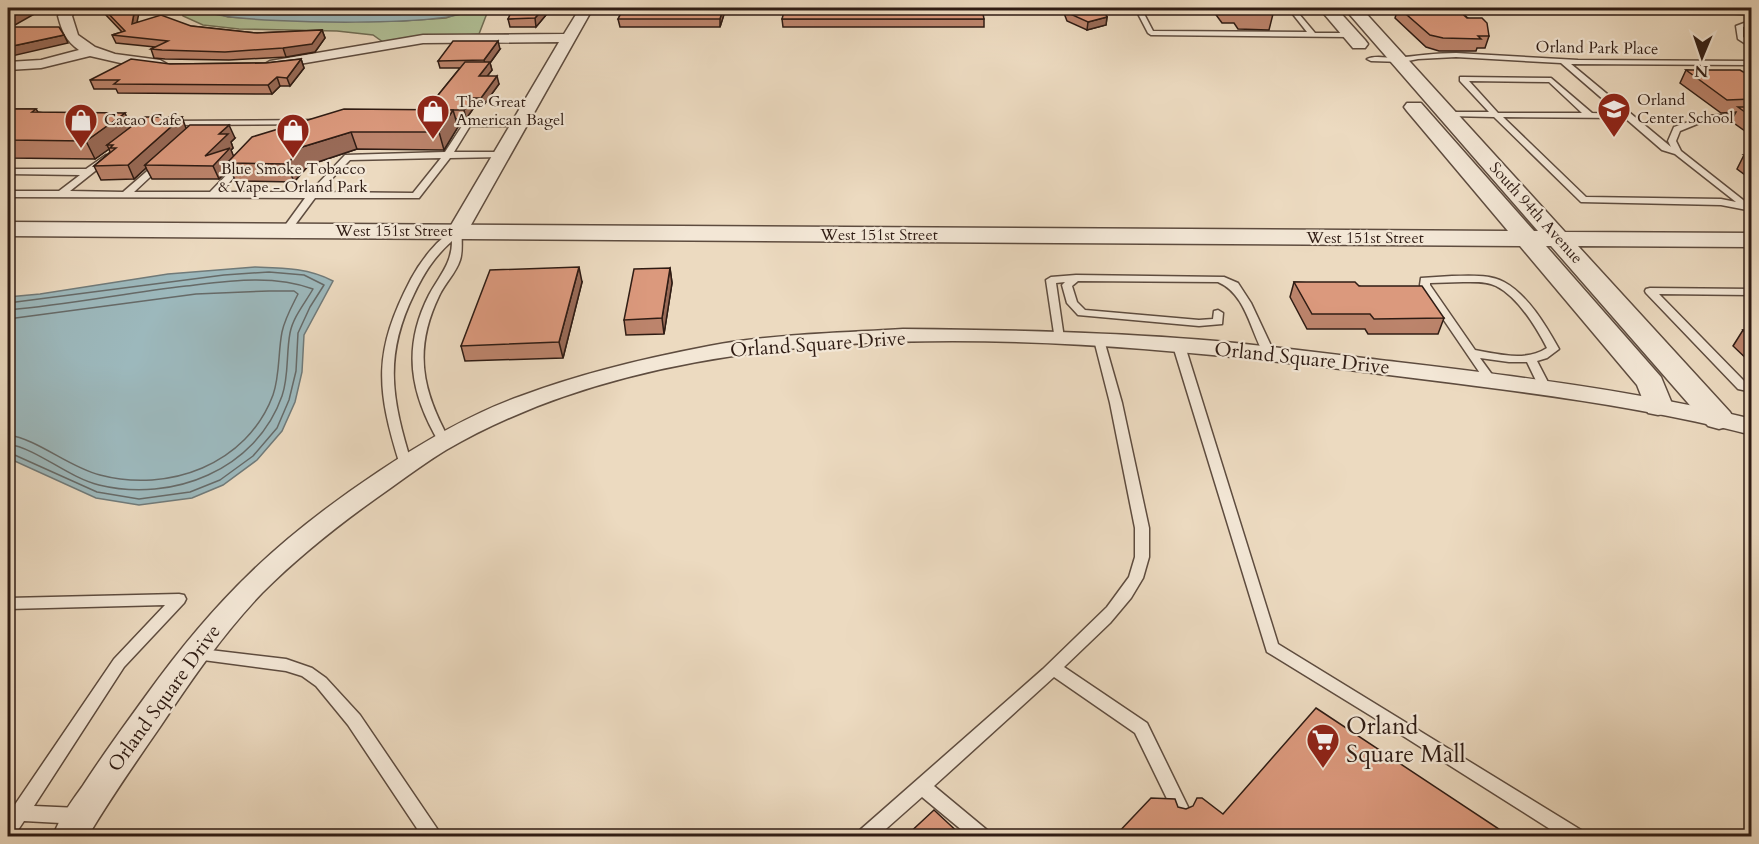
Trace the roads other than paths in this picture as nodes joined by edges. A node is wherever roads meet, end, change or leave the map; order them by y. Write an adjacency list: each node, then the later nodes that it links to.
1 (70, 8): 12 (street)
2 (586, 8): 10 (street)
3 (1138, 8): 8 (lane)
4 (1292, 8): 8 (lane)
5 (1327, 8): 9 (street, South 94th Avenue)
6 (1352, 8): 14 (street, South 94th Avenue)
7 (1752, 22): 11 (lane)
8 (1313, 35): 9 (lane)
9 (1351, 35): 13 (street, South 94th Avenue)
10 (568, 38): 20 (street); 33 (street)
11 (1752, 46)
12 (92, 51): 18 (street); 19 (street)
13 (1371, 58): 14 (lane, Orland Park Place); 54 (street, South 94th Avenue)
14 (1398, 59): 15 (lane, Orland Park Place); 22 (street, South 94th Avenue)
15 (1563, 61): 16 (lane, Orland Park Place); 26 (lane)
16 (1735, 63): 17 (lane, Orland Park Place); 21 (lane)
17 (1752, 63)
18 (8, 66)
19 (174, 66)
20 (253, 67)
21 (1752, 75)
22 (1448, 114): 23 (lane); 55 (street, South 94th Avenue)
23 (1496, 115): 25 (lane); 25 (lane); 49 (lane)
24 (1752, 115): 37 (lane)
25 (1590, 116): 26 (lane)
26 (1628, 116): 37 (lane)
27 (283, 121): 28 (lane); 30 (lane); 34 (lane)
28 (330, 122)
29 (161, 123): 30 (lane)
30 (204, 123): 35 (lane)
31 (435, 123): 32 (lane)
32 (468, 123): 33 (lane); 40 (lane)
33 (518, 124): 41 (street)
34 (275, 129)
35 (195, 131)
36 (115, 152): 43 (lane)
37 (1678, 152): 49 (lane)
38 (251, 154): 48 (lane)
39 (169, 155): 46 (lane)
40 (448, 155): 41 (lane); 47 (lane); 47 (lane)
41 (500, 156): 52 (street)
42 (8, 171): 43 (lane)
43 (88, 172): 45 (lane)
44 (8, 194): 45 (lane)
45 (61, 194): 46 (lane)
46 (125, 195): 48 (lane)
47 (312, 195): 48 (lane); 51 (lane)
48 (211, 196)
49 (1749, 207)
50 (8, 229): 51 (street, West 151st Street)
51 (286, 231): 52 (street, West 151st Street)
52 (457, 232): 53 (street, West 151st Street); 75 (lane); 76 (lane)
53 (1449, 239): 54 (street, West 151st Street); 58 (street)
54 (1529, 239): 55 (street, West 151st Street); 58 (street, South 94th Avenue)
55 (1560, 240): 56 (street, West 151st Street); 73 (street, South 94th Avenue)
56 (1752, 240)
57 (1076, 278): 59 (lane); 62 (lane); 63 (lane)
58 (1563, 278): 72 (street, South 94th Avenue)
59 (1204, 279): 61 (lane); 66 (lane)
60 (1752, 291): 71 (lane)
61 (1209, 292)
62 (1218, 313)
63 (1059, 338): 64 (street, Orland Square Drive); 75 (street, Orland Square Drive)
64 (1099, 340): 65 (street, Orland Square Drive); 79 (lane)
65 (1179, 345): 66 (street, Orland Square Drive); 88 (lane)
66 (1268, 352): 69 (street, Orland Square Drive)
67 (1472, 353): 68 (lane); 68 (lane); 69 (lane)
68 (1531, 359): 70 (lane)
69 (1490, 380): 70 (street, Orland Square Drive)
70 (1545, 388): 72 (street, Orland Square Drive)
71 (1752, 388)
72 (1658, 406): 73 (street, Orland Square Drive)
73 (1719, 419): 74 (street, Orland Square Drive)
74 (1752, 428)
75 (444, 441): 76 (street, Orland Square Drive)
76 (406, 465): 78 (street, Orland Square Drive)
77 (8, 603): 81 (lane)
78 (192, 654): 83 (street, Orland Square Drive); 85 (lane)
79 (1053, 668): 80 (lane); 82 (lane)
80 (922, 786): 86 (lane); 87 (lane)
81 (17, 813): 83 (lane); 84 (lane)
82 (1180, 815)
83 (76, 826)
84 (8, 830)
85 (432, 837)
86 (866, 837)
87 (981, 837)
88 (1575, 837)

